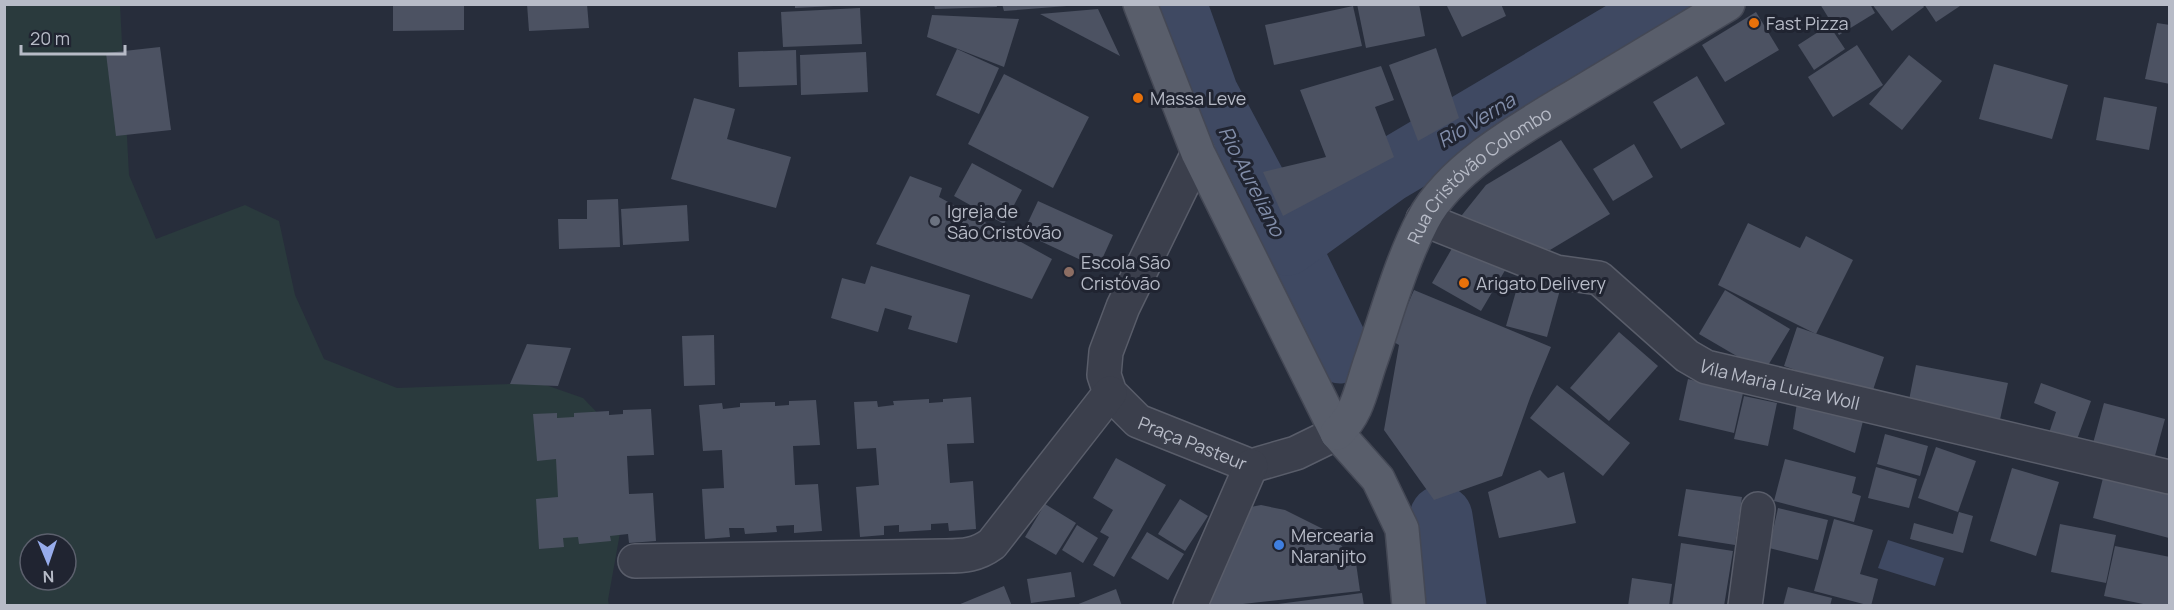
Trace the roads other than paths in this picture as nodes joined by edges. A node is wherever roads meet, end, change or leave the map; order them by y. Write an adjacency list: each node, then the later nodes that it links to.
1 (1140, 4): 3 (main road)
2 (1728, 4): 4 (main road, Rua Cristóvão Colombo)
3 (1198, 153): 5 (street); 6 (main road)
4 (1423, 219): 6 (main road, Rua Cristóvão Colombo); 8 (street, Vila Maria Luiza Woll)
5 (1110, 393): 7 (street, Praça Pasteur); 10 (street)
6 (1337, 433): 7 (street, Praça Pasteur); 12 (main road)
7 (1251, 466): 11 (street)
8 (2169, 477)
9 (1758, 509): 13 (street)
10 (635, 561)
11 (1190, 606)
12 (1408, 606)
13 (1745, 606)

